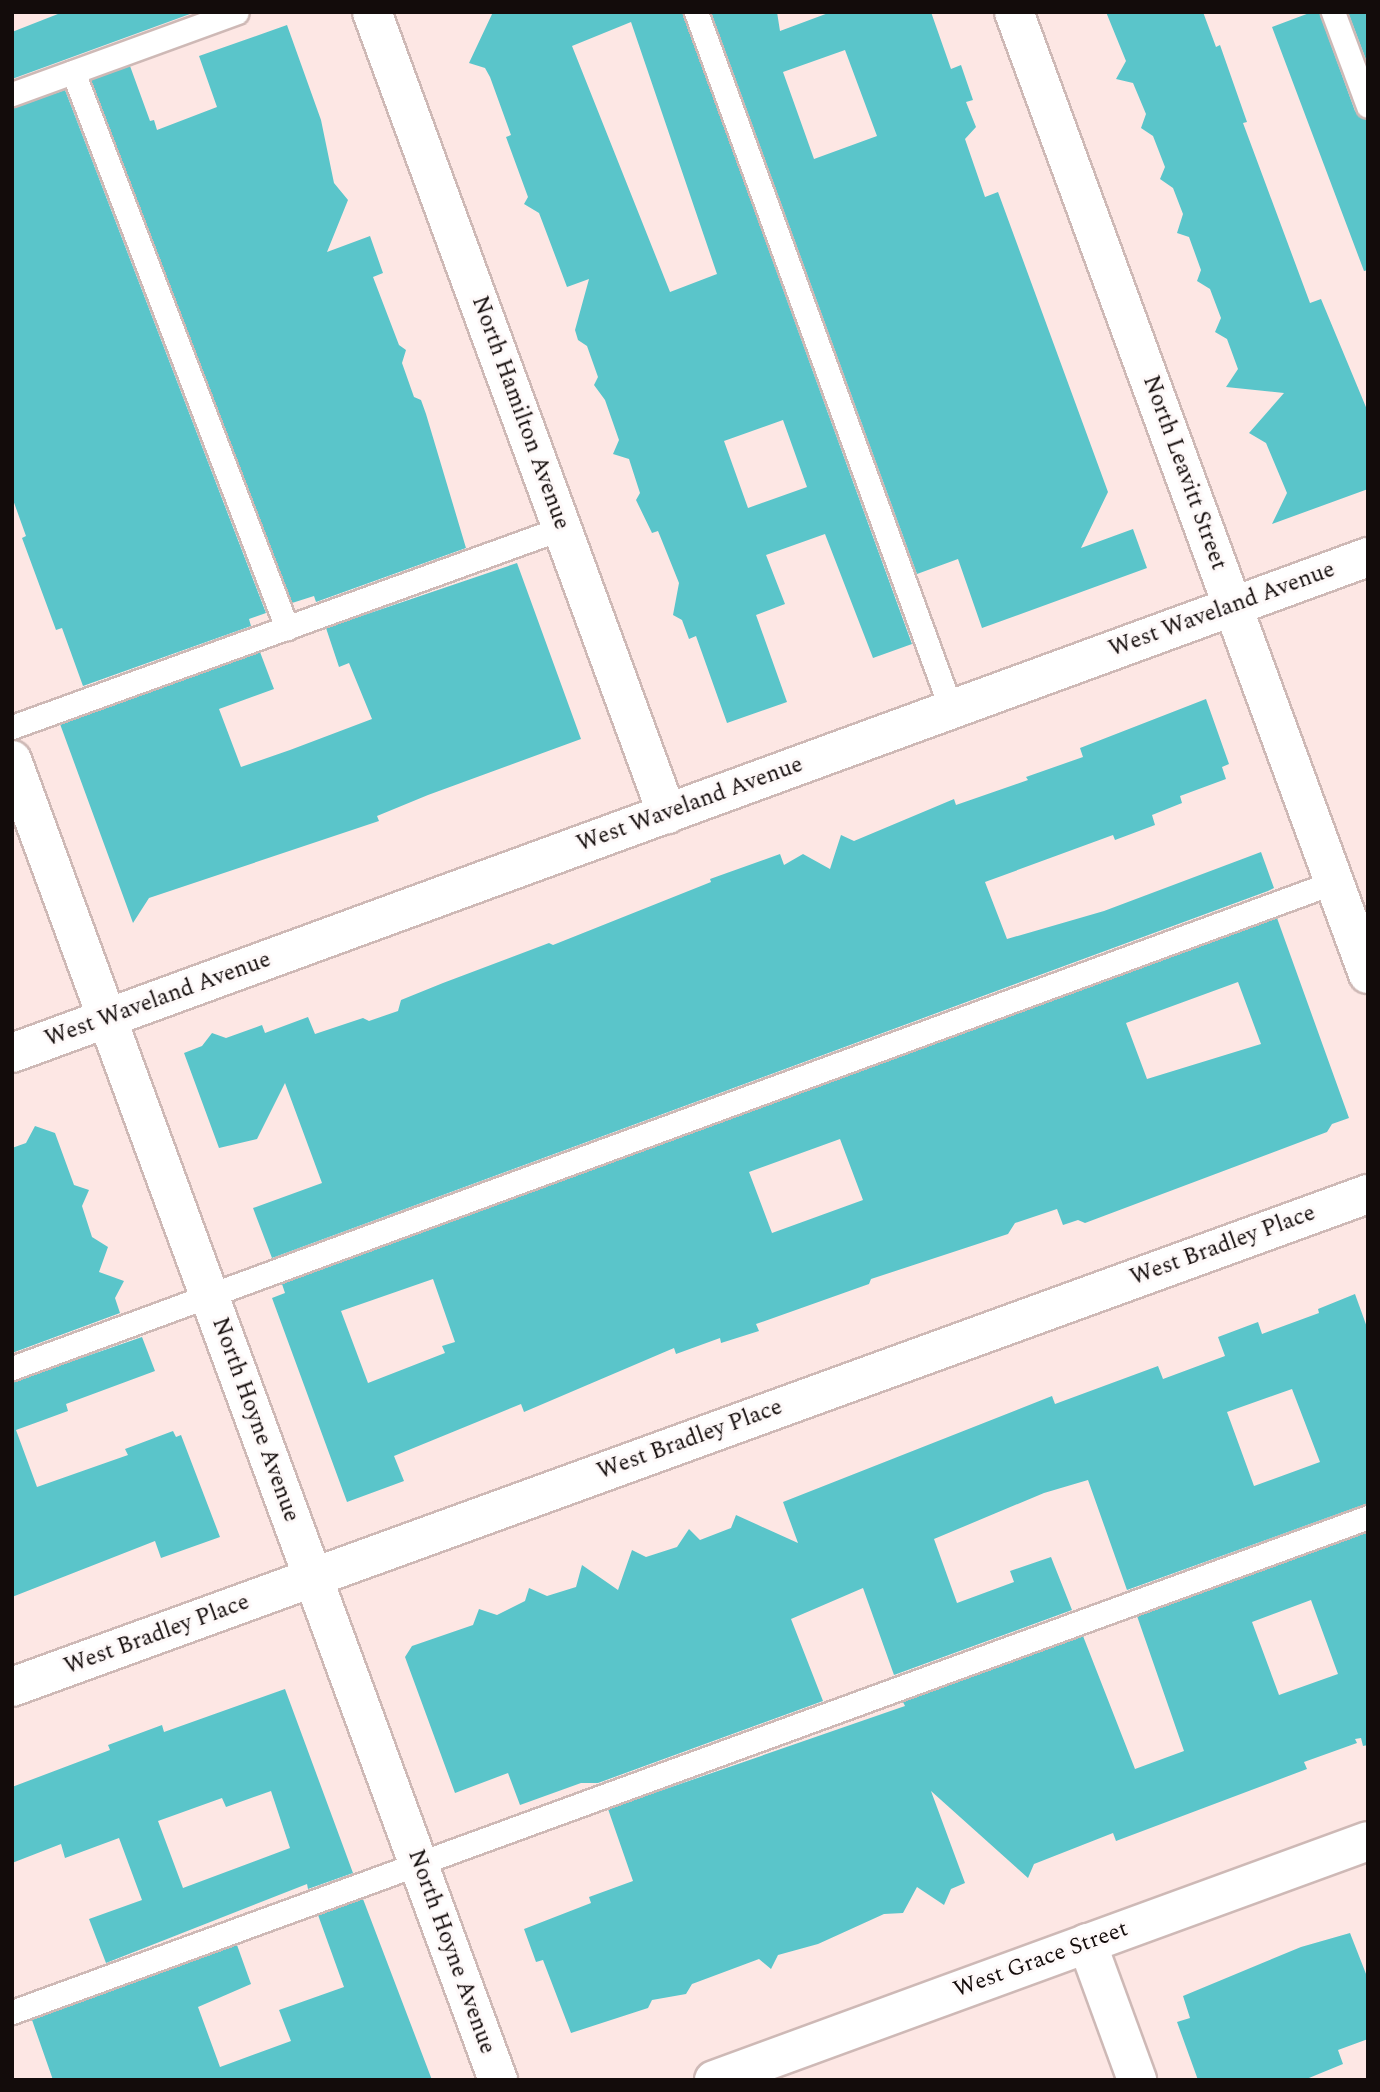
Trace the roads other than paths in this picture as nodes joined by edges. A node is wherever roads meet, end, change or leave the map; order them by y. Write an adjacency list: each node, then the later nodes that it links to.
1 (237, 12): 6 (lane)
2 (372, 12): 9 (street, North Hamilton Avenue)
3 (696, 12): 13 (lane)
4 (1014, 12): 11 (street, North Leavitt Street)
5 (1333, 12): 8 (lane)
6 (73, 72): 7 (lane); 12 (lane)
7 (12, 94)
8 (1368, 106)
9 (562, 528): 12 (lane); 16 (street, North Hamilton Avenue)
10 (1368, 557): 11 (street, West Waveland Avenue)
11 (1233, 606): 13 (street, West Waveland Avenue); 17 (street, North Leavitt Street)
12 (287, 628): 14 (lane)
13 (951, 709): 16 (street, West Waveland Avenue)
14 (12, 727)
15 (12, 760): 19 (street, North Hoyne Avenue)
16 (667, 814): 19 (street, West Waveland Avenue)
17 (1334, 882): 18 (street, North Leavitt Street); 22 (lane)
18 (1368, 974)
19 (107, 1018): 20 (street, West Waveland Avenue); 22 (street, North Hoyne Avenue)
20 (12, 1053)
21 (1368, 1194): 25 (street, West Bradley Place)
22 (209, 1296): 23 (lane); 25 (street, North Hoyne Avenue)
23 (12, 1368)
24 (1368, 1517): 28 (lane)
25 (313, 1577): 26 (street, West Bradley Place); 28 (street, North Hoyne Avenue)
26 (12, 1687)
27 (1368, 1841): 29 (street, West Grace Street)
28 (418, 1862): 30 (lane); 31 (street, North Hoyne Avenue)
29 (1087, 1943): 32 (street, West Grace Street); 33 (street)
30 (12, 2012)
31 (498, 2080)
32 (714, 2080)
33 (1137, 2080)

